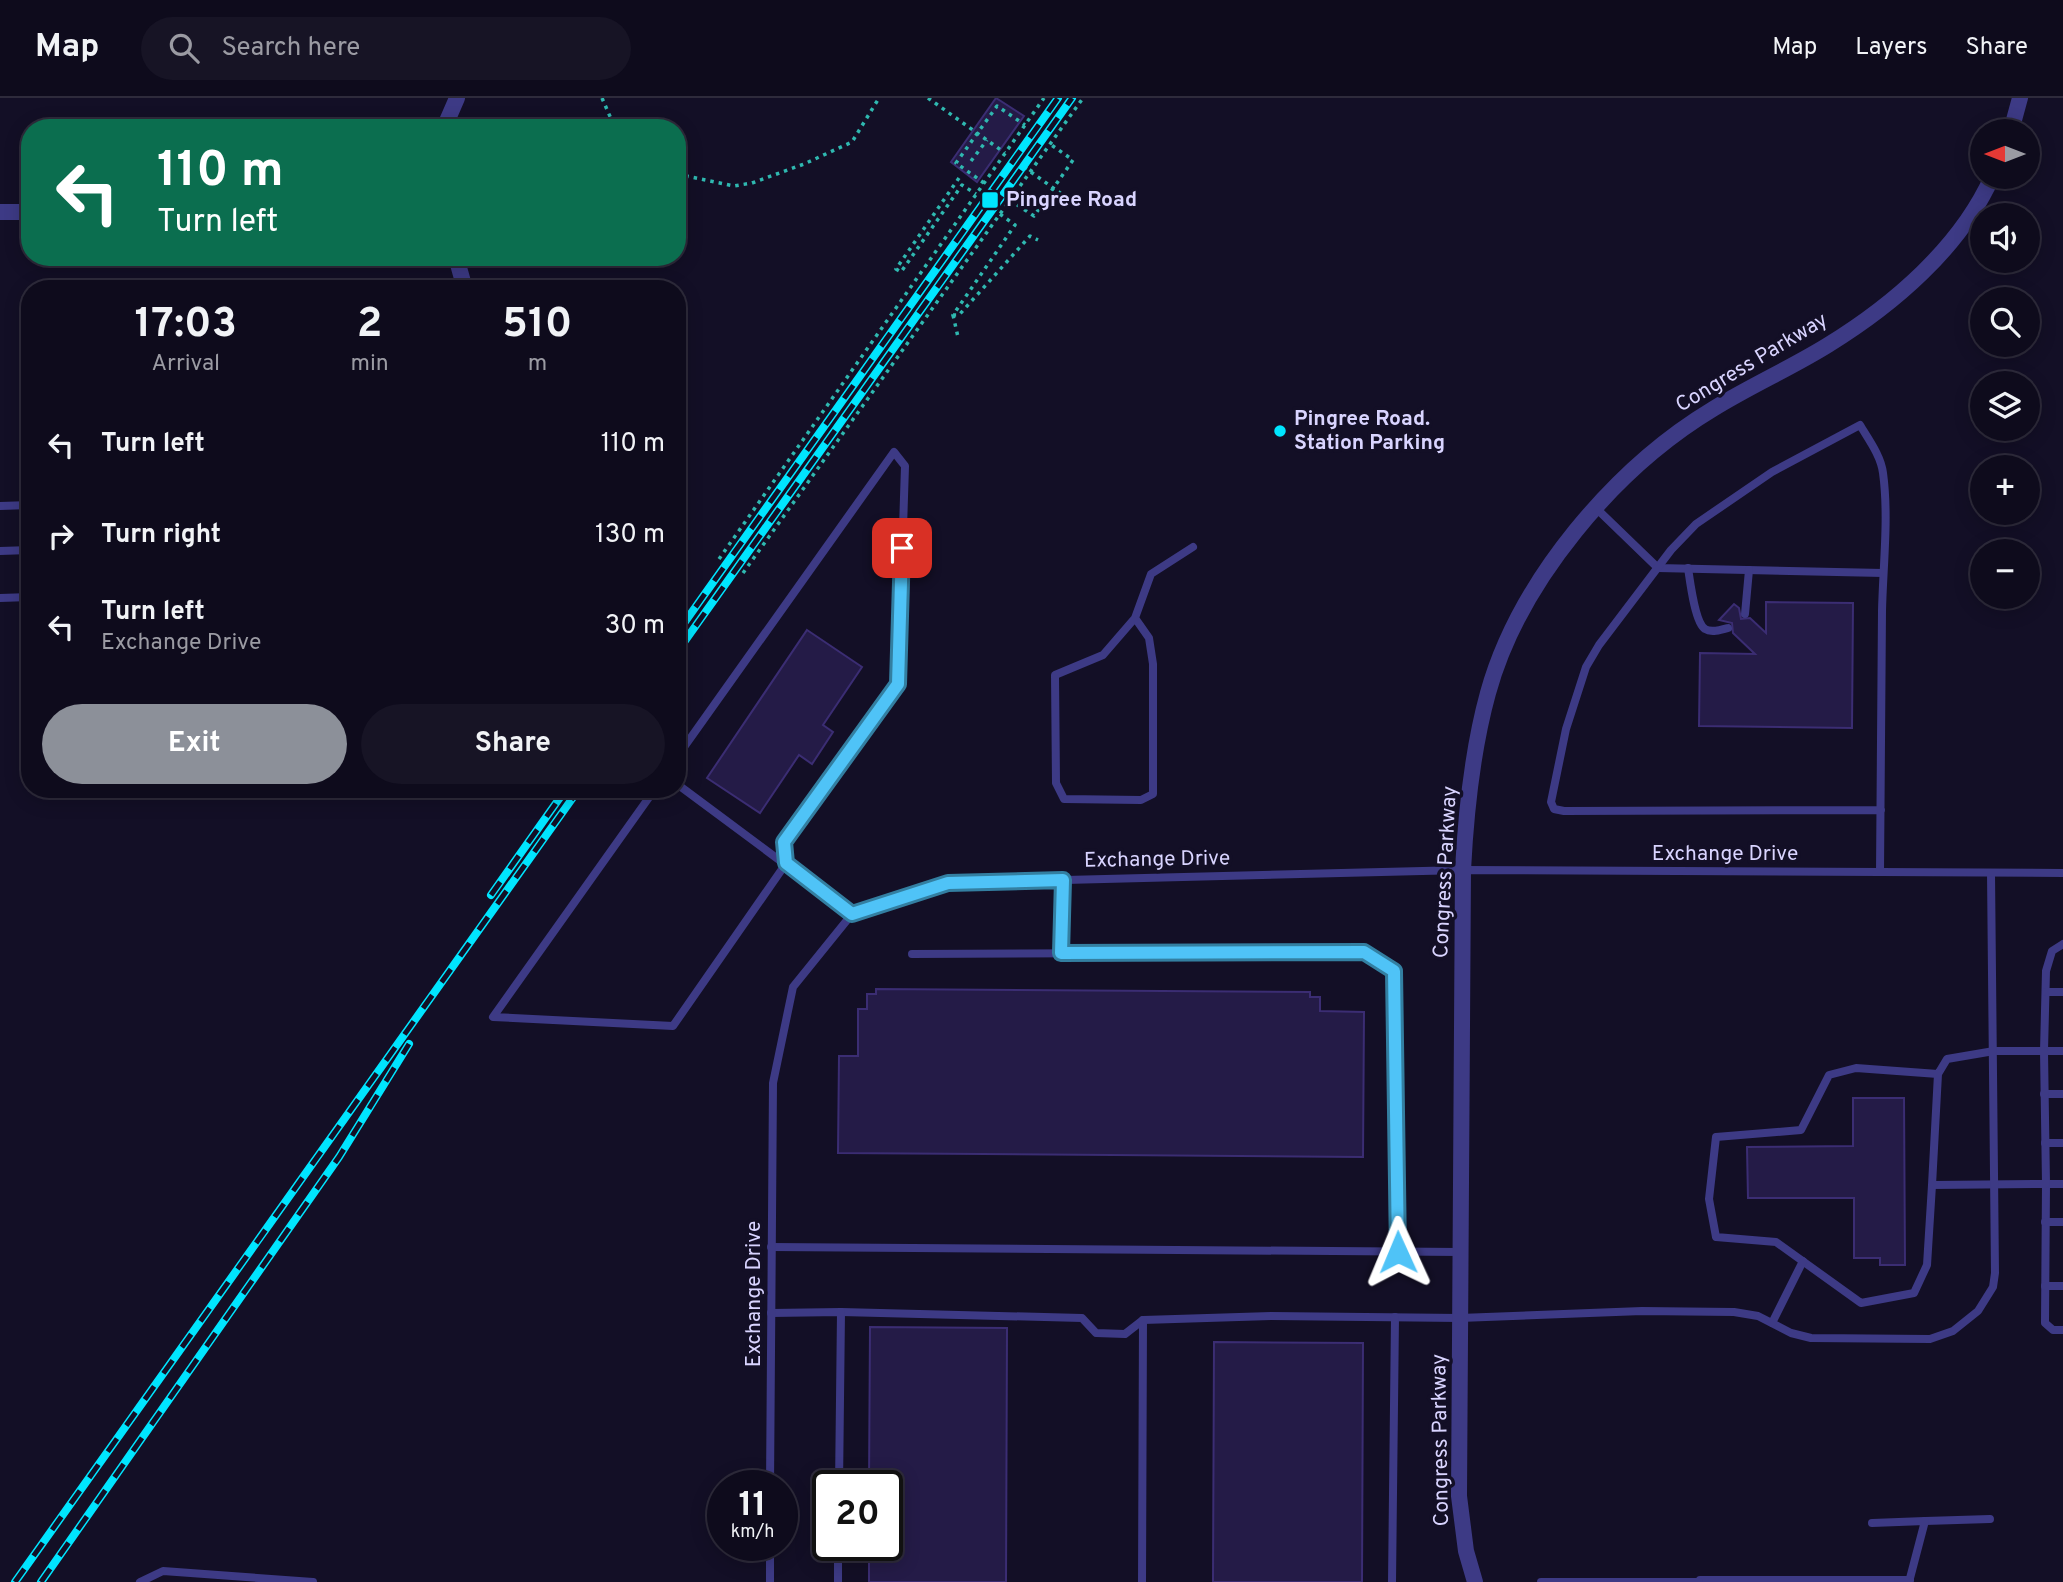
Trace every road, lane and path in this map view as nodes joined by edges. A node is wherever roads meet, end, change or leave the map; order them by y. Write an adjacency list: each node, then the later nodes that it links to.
1 (457, 98): 8 (street)
2 (602, 98): 9 (path)
3 (879, 98): 19 (path)
4 (928, 98): 12 (path)
5 (1044, 98): 11 (path)
6 (1083, 98): 14 (path)
7 (2020, 98): 10 (street)
8 (448, 119)
9 (611, 119)
10 (2014, 119)
11 (1025, 125): 12 (path); 21 (path)
12 (978, 133): 13 (path); 21 (path)
13 (987, 140): 15 (path); 16 (path)
14 (1050, 144): 18 (path); 22 (path)
15 (1005, 153)
16 (971, 161)
17 (1024, 167): 18 (path)
18 (1030, 171): 22 (path); 26 (path)
19 (686, 176)
20 (959, 178): 24 (path)
21 (984, 183): 24 (path)
22 (1054, 188): 25 (path); 26 (path)
23 (1984, 189): 35 (street, Congress Parkway)
24 (976, 194): 39 (path)
25 (1063, 195)
26 (1010, 200): 29 (path)
27 (0, 212): 28 (street)
28 (21, 212)
29 (1000, 214): 31 (path); 44 (path)
30 (1038, 240): 31 (path)
31 (953, 315): 32 (path)
32 (958, 337)
33 (21, 505): 34 (lane)
34 (0, 506)
35 (1597, 509): 40 (lane); 55 (street, Congress Parkway)
36 (1193, 547): 48 (lane)
37 (21, 550): 38 (lane)
38 (0, 551)
39 (719, 559)
40 (1658, 568): 41 (lane); 43 (lane); 53 (lane)
41 (1688, 568): 42 (lane); 49 (lane)
42 (1749, 570): 43 (lane); 47 (lane)
43 (1883, 572): 53 (lane)
44 (743, 573)
45 (21, 597): 46 (lane)
46 (0, 598)
47 (1745, 614)
48 (1135, 618): 48 (lane)
49 (1728, 628)
50 (686, 744): 54 (lane)
51 (686, 791): 54 (lane)
52 (648, 798): 54 (lane)
53 (1881, 810): 56 (lane)
54 (786, 863): 60 (lane)
55 (1463, 870): 56 (lane, Exchange Drive); 59 (lane, Exchange Drive); 82 (street, Congress Parkway)
56 (1880, 872): 57 (lane, Exchange Drive)
57 (1991, 873): 58 (lane, Exchange Drive); 66 (lane)
58 (2063, 873)
59 (1063, 880): 60 (lane, Exchange Drive); 62 (lane)
60 (852, 914): 80 (lane, Exchange Drive)
61 (2063, 944): 64 (lane)
62 (1061, 953): 63 (lane); 81 (lane)
63 (912, 954)
64 (2046, 992): 65 (lane); 67 (lane)
65 (2063, 992)
66 (1994, 1051): 67 (lane); 69 (lane); 74 (lane)
67 (2044, 1051): 68 (lane); 70 (lane)
68 (2063, 1051)
69 (1938, 1074): 77 (lane); 83 (lane)
70 (2045, 1094): 71 (lane); 72 (lane)
71 (2063, 1094)
72 (2045, 1143): 73 (lane); 75 (lane)
73 (2063, 1143)
74 (1996, 1184): 75 (lane); 77 (lane); 91 (lane)
75 (2046, 1184): 76 (lane); 78 (lane)
76 (2063, 1184)
77 (1932, 1185): 83 (lane)
78 (2045, 1222): 79 (lane); 84 (lane)
79 (2063, 1222)
80 (771, 1247): 81 (lane); 87 (lane, Exchange Drive)
81 (1398, 1252): 82 (lane)
82 (1460, 1252): 89 (street, Congress Parkway)
83 (1803, 1261): 91 (lane)
84 (2045, 1286): 85 (lane); 92 (lane)
85 (2063, 1286)
86 (841, 1312): 87 (lane); 90 (lane); 94 (lane)
87 (771, 1313): 93 (lane, Exchange Drive)
88 (1395, 1317): 89 (lane); 90 (lane); 107 (lane)
89 (1460, 1318): 91 (lane); 108 (street, Congress Parkway)
90 (1143, 1320): 106 (lane)
91 (1772, 1323)
92 (2063, 1330)
93 (770, 1470)
94 (839, 1470)
95 (1990, 1519): 96 (lane)
96 (1926, 1521): 97 (lane); 101 (lane)
97 (1872, 1522)
98 (770, 1561): 104 (lane)
99 (838, 1561): 105 (lane)
100 (1701, 1581): 101 (lane); 109 (lane)
101 (1910, 1581)
102 (140, 1582): 103 (lane)
103 (313, 1582)
104 (770, 1582)
105 (838, 1582)
106 (1142, 1582)
107 (1392, 1582)
108 (1475, 1582)
109 (1541, 1582)

